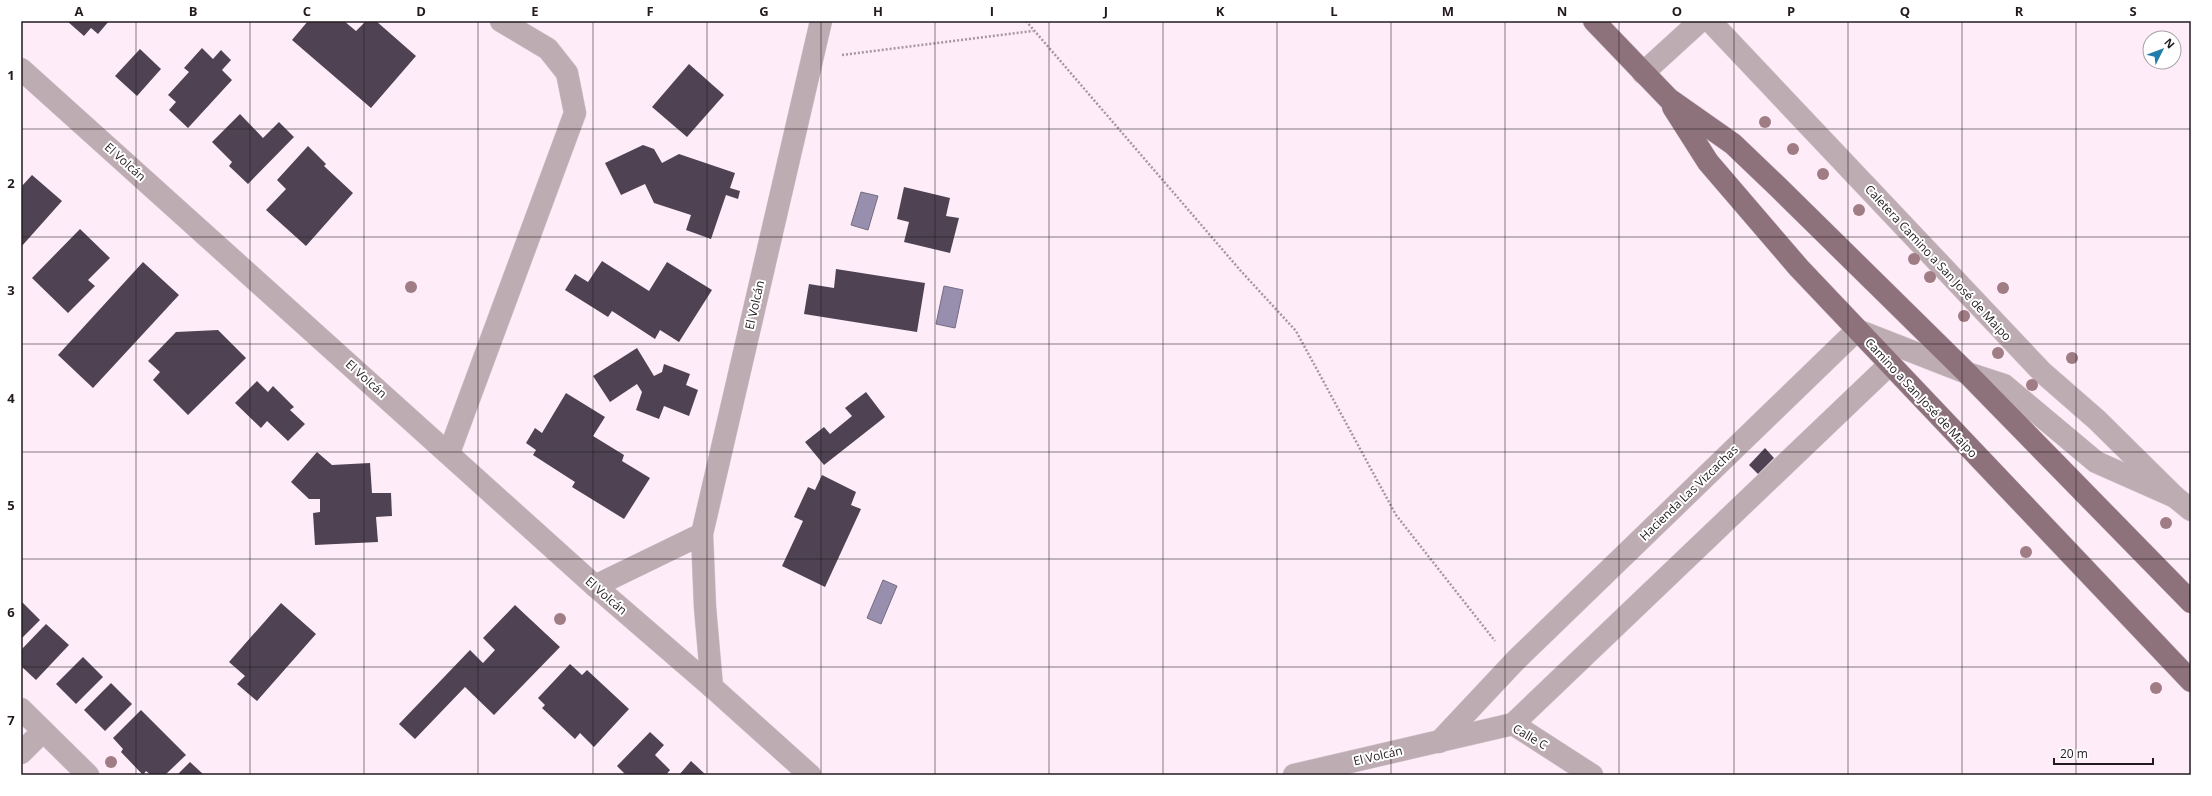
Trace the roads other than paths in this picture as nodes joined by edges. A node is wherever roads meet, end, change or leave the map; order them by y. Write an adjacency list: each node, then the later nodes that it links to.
1 (501, 21): 12 (street)
2 (821, 21): 14 (street, El Volcán)
3 (1594, 21): 7 (main road, Camino a San José de Maipo)
4 (1700, 21): 7 (street)
5 (1710, 21): 13 (street, Caletera Camino a San José de Maipo)
6 (21, 69): 12 (street, El Volcán)
7 (1643, 73): 8 (main road, Camino a San José de Maipo)
8 (1668, 99): 9 (main road, Camino a San José de Maipo); 11 (main road, Camino a San José de Maipo)
9 (1857, 330): 10 (main road, Camino a San José de Maipo); 11 (street); 22 (street, Hacienda Las Vizcachas)
10 (1889, 365): 17 (main road, Camino a San José de Maipo); 20 (street)
11 (1967, 373): 13 (street, Caletera Camino a San José de Maipo); 16 (main road, Camino a San José de Maipo)
12 (449, 454): 15 (street, El Volcán)
13 (2183, 503)
14 (702, 534): 15 (street); 18 (street, El Volcán)
15 (594, 586): 18 (street, El Volcán)
16 (2191, 602)
17 (2191, 681)
18 (712, 687): 25 (street, El Volcán)
19 (21, 709): 21 (street)
20 (1513, 724): 22 (street, Calle C); 27 (street, Calle C)
21 (43, 731): 23 (street); 24 (street)
22 (1439, 742): 26 (street, El Volcán)
23 (21, 753)
24 (88, 775)
25 (810, 775)
26 (1294, 775)
27 (1592, 775)

